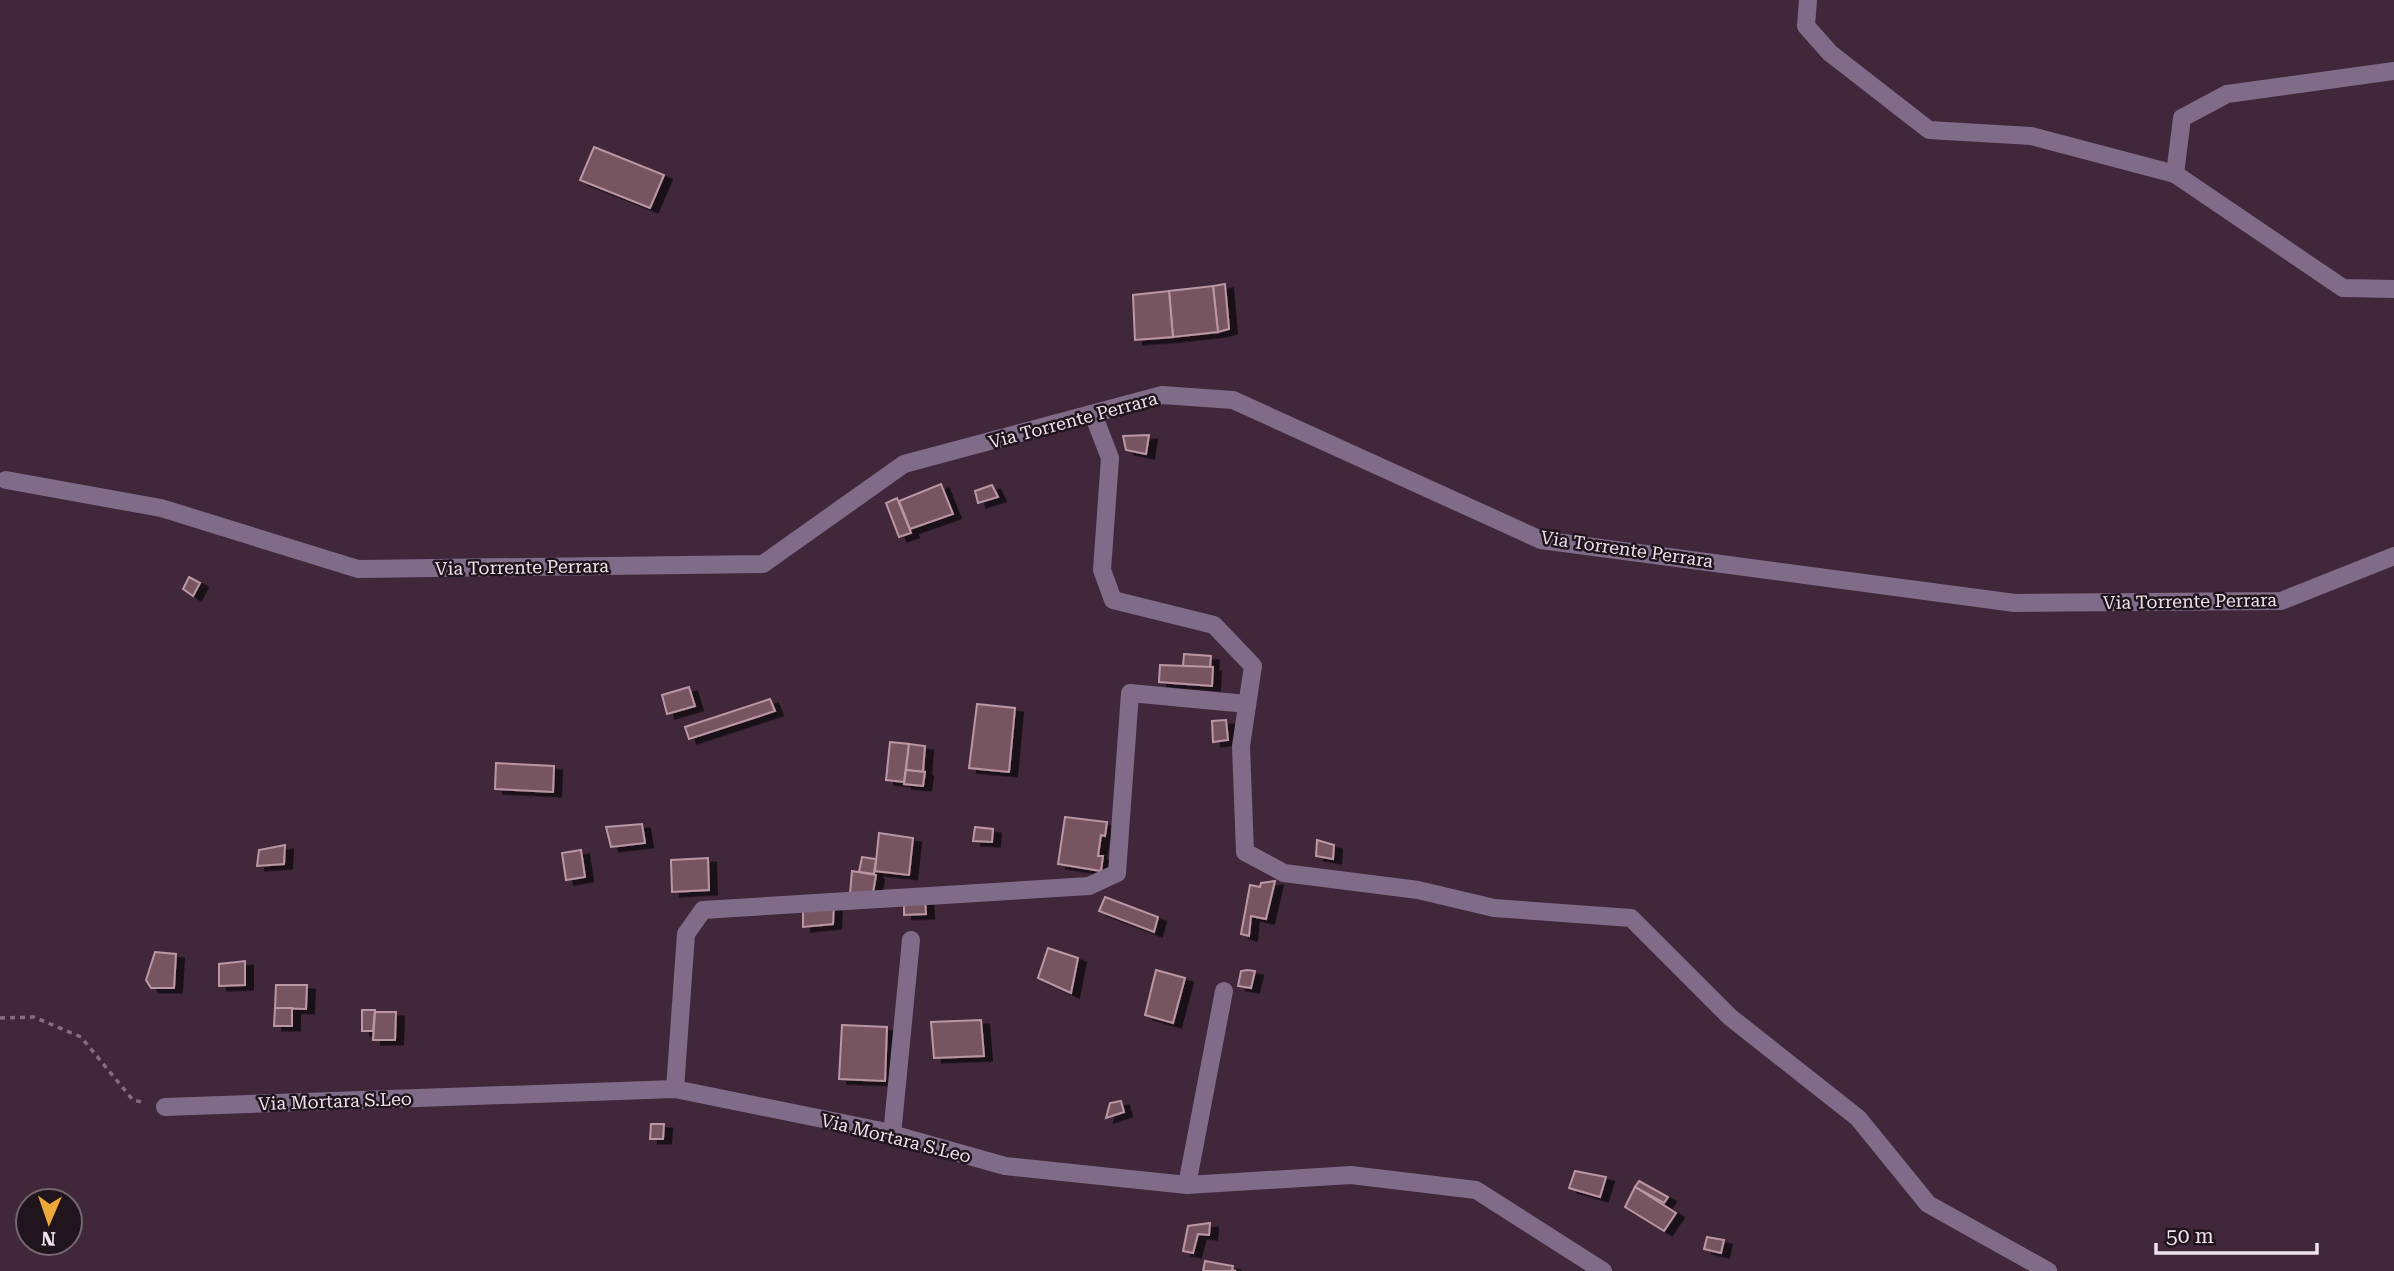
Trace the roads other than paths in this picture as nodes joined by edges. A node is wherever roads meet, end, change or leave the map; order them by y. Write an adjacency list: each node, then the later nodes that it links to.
1 (1808, 0): 3 (street)
2 (2394, 71): 3 (street)
3 (2175, 174): 4 (street)
4 (2394, 289)
5 (1093, 414): 6 (street, Via Torrente Perrara); 7 (street, Via Torrente Perrara); 8 (street)
6 (6, 480)
7 (2394, 556)
8 (1247, 704): 11 (street); 16 (street)
9 (911, 940): 13 (street)
10 (1224, 991): 14 (street)
11 (675, 1089): 12 (street, Via Mortara S.Leo); 13 (street, Via Mortara S.Leo)
12 (165, 1107)
13 (892, 1135): 14 (street, Via Mortara S.Leo)
14 (1187, 1185): 15 (street, Via Mortara S.Leo)
15 (1602, 1271)
16 (2048, 1271)

